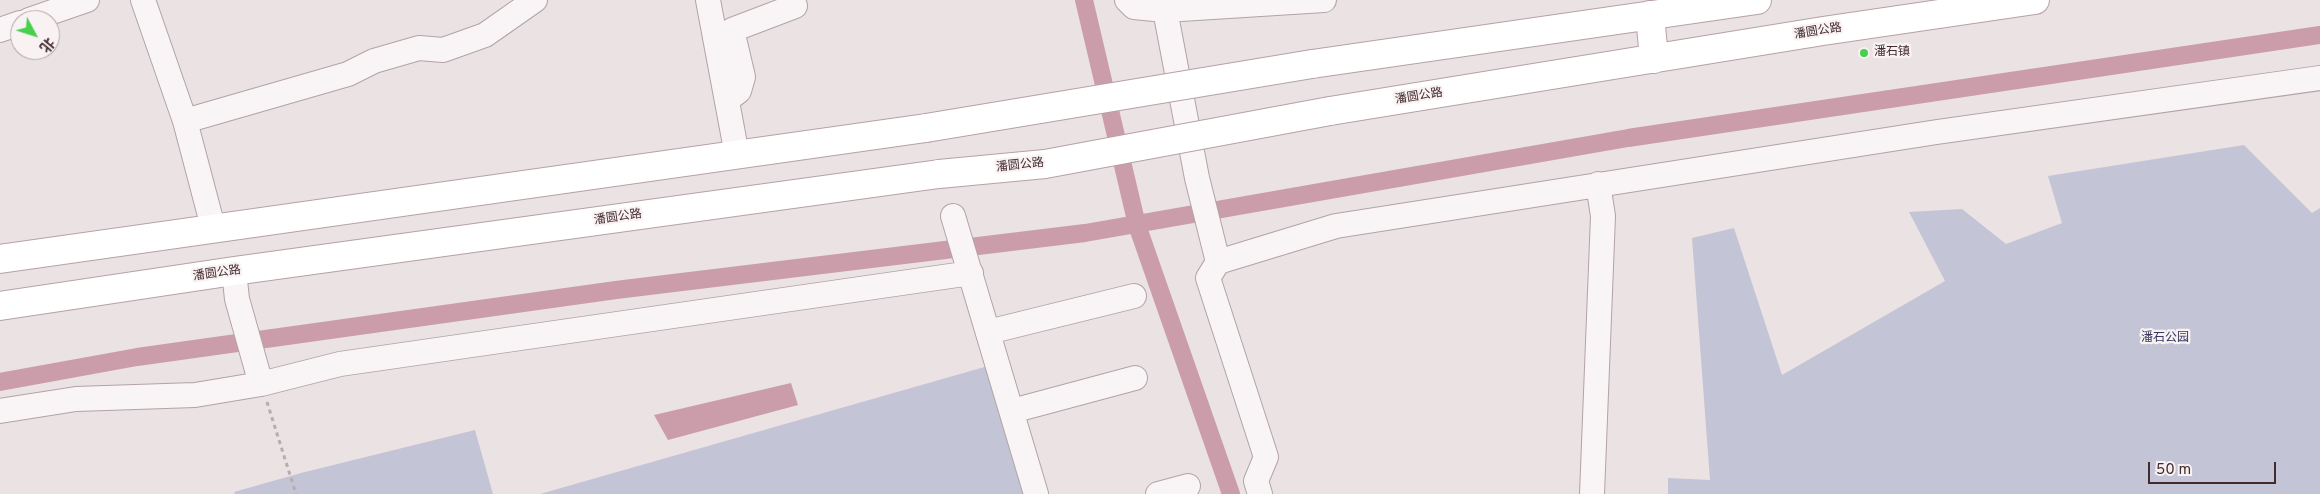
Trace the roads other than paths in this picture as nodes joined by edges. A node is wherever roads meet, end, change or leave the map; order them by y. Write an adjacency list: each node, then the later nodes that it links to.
1 (87, 0): 11 (street)
2 (143, 0): 16 (street)
3 (535, 0): 16 (street)
4 (708, 0): 15 (street)
5 (1127, 0): 12 (street)
6 (1324, 0): 12 (street)
7 (1757, 0): 10 (main road)
8 (2035, 0): 13 (main road, 潘圆公路)
9 (795, 6): 15 (street)
10 (1648, 8): 13 (main road); 17 (main road, bridge)
11 (58, 10)
12 (1165, 10): 21 (street)
13 (1654, 60): 24 (main road, 潘圆公路, bridge)
14 (2320, 78): 18 (street)
15 (727, 100): 17 (street)
16 (185, 121): 20 (street)
17 (736, 154): 20 (main road)
18 (1598, 184): 21 (street); 36 (street)
19 (953, 216): 23 (street)
20 (213, 227): 22 (main road)
21 (1216, 256): 35 (street)
22 (0, 259)
23 (970, 269): 27 (street); 29 (street)
24 (234, 271): 26 (main road, 潘圆公路); 29 (street)
25 (1134, 296): 27 (street)
26 (0, 306)
27 (988, 332): 31 (street)
28 (1135, 378): 31 (street)
29 (260, 381): 30 (street)
30 (0, 411)
31 (1012, 411): 33 (street)
32 (1188, 486): 34 (street)
33 (1036, 494)
34 (1158, 494)
35 (1260, 494)
36 (1592, 494)

